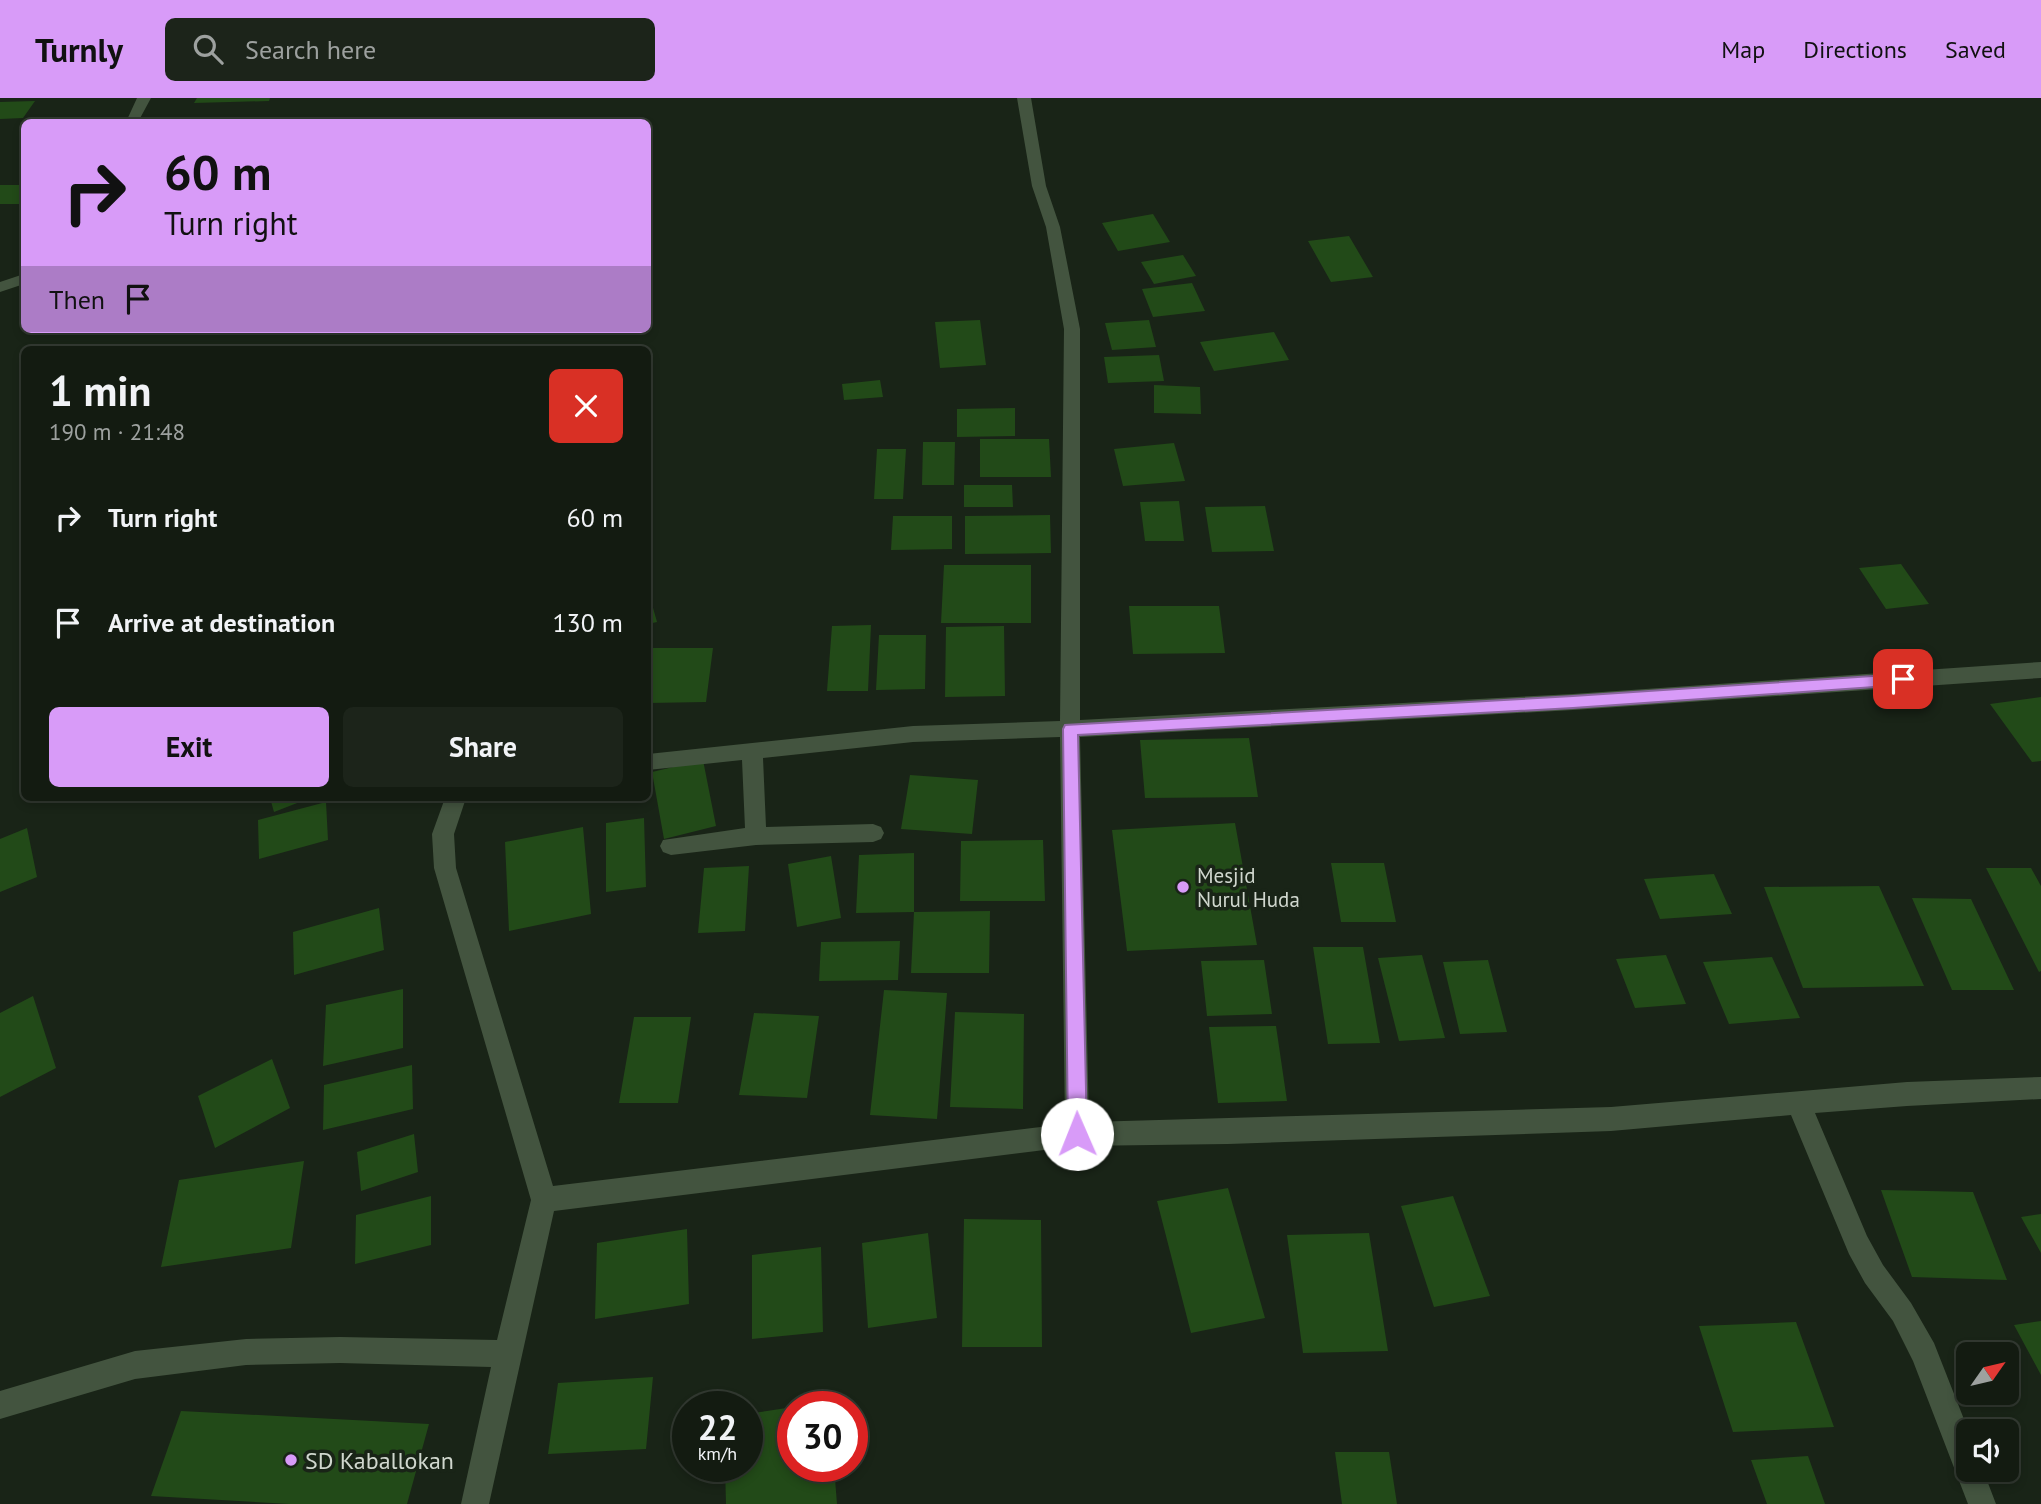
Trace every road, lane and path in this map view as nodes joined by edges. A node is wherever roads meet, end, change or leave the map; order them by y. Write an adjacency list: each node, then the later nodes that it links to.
1 (145, 98): 3 (street)
2 (1024, 98): 7 (street)
3 (134, 119)
4 (21, 280): 5 (street)
5 (0, 287)
6 (2041, 670): 7 (street)
7 (1070, 729): 8 (street); 16 (street)
8 (752, 750): 9 (street); 12 (street)
9 (651, 762)
10 (454, 801): 17 (street)
11 (873, 833): 12 (street)
12 (756, 836): 13 (street)
13 (671, 846)
14 (2041, 1088): 15 (street)
15 (1798, 1103): 16 (street); 20 (street)
16 (1077, 1134): 17 (street)
17 (544, 1200): 18 (street)
18 (507, 1354): 19 (street); 22 (street)
19 (0, 1405)
20 (1956, 1435)
21 (1974, 1482): 23 (street)
22 (475, 1504)
23 (1982, 1504)

